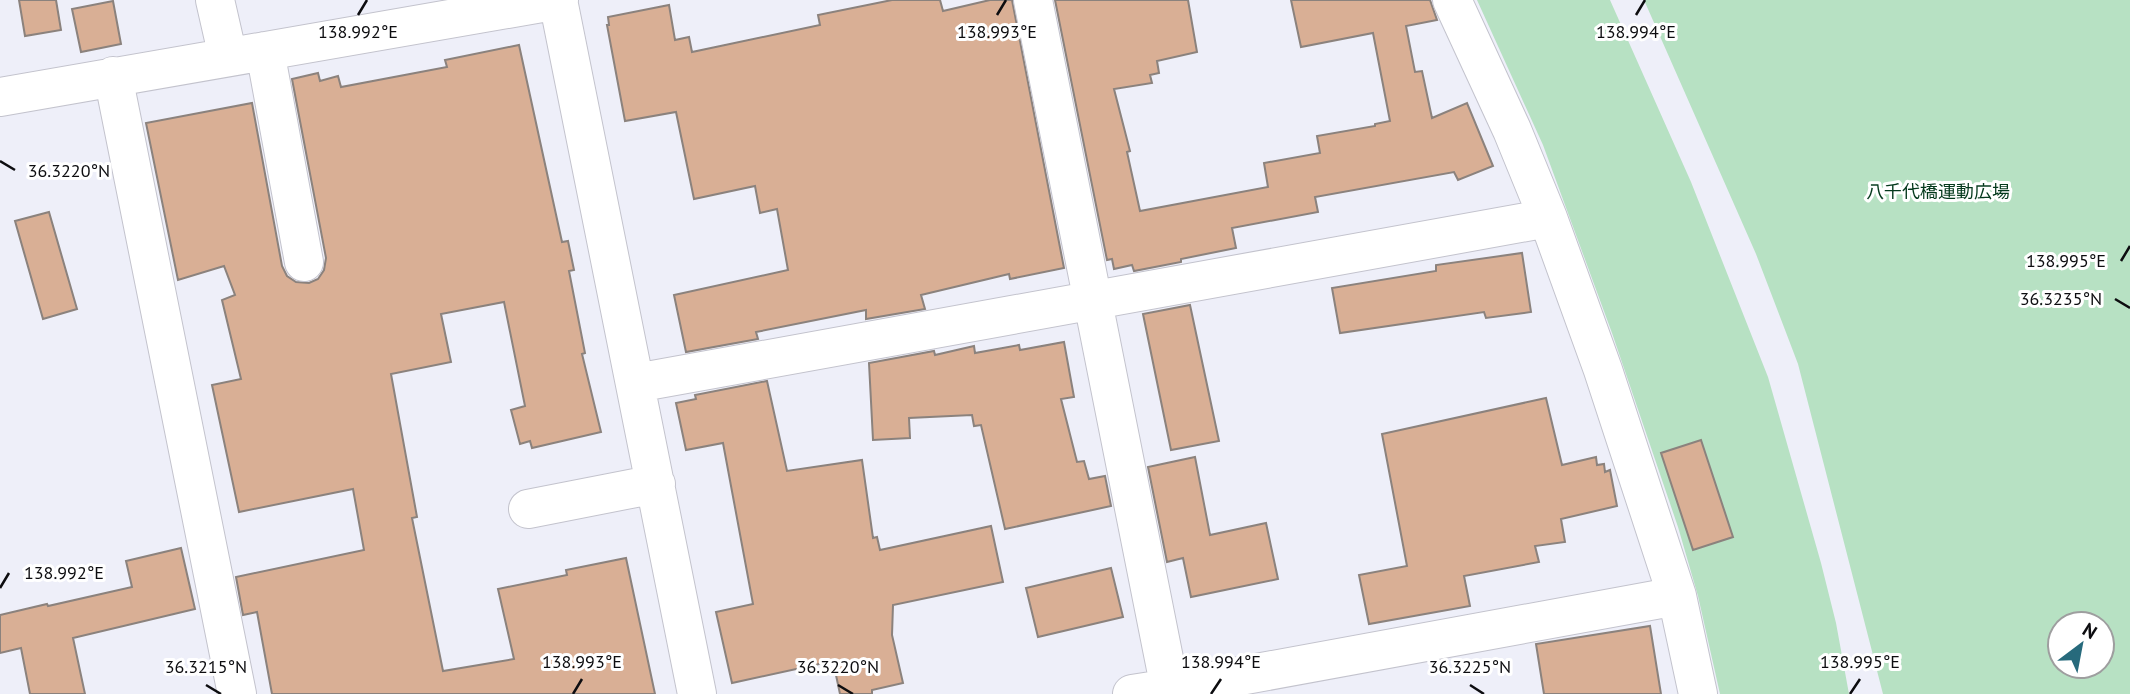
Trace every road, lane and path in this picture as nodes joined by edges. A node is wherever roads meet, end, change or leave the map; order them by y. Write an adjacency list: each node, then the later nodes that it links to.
1 (215, 0): 6 (street)
2 (558, 0): 5 (street); 12 (street)
3 (1032, 0): 11 (street)
4 (1452, 0): 9 (street)
5 (265, 51): 6 (street); 10 (street)
6 (228, 57): 7 (street)
7 (113, 76): 8 (street); 17 (street)
8 (0, 97)
9 (1548, 218): 11 (street); 15 (street)
10 (304, 262)
11 (1092, 299): 12 (street); 16 (street)
12 (636, 383): 13 (street)
13 (656, 484): 14 (street); 18 (street)
14 (528, 509)
15 (1677, 596): 16 (street); 20 (street)
16 (1170, 691): 19 (street)
17 (237, 694)
18 (697, 694)
19 (1132, 694)
20 (1698, 694)

